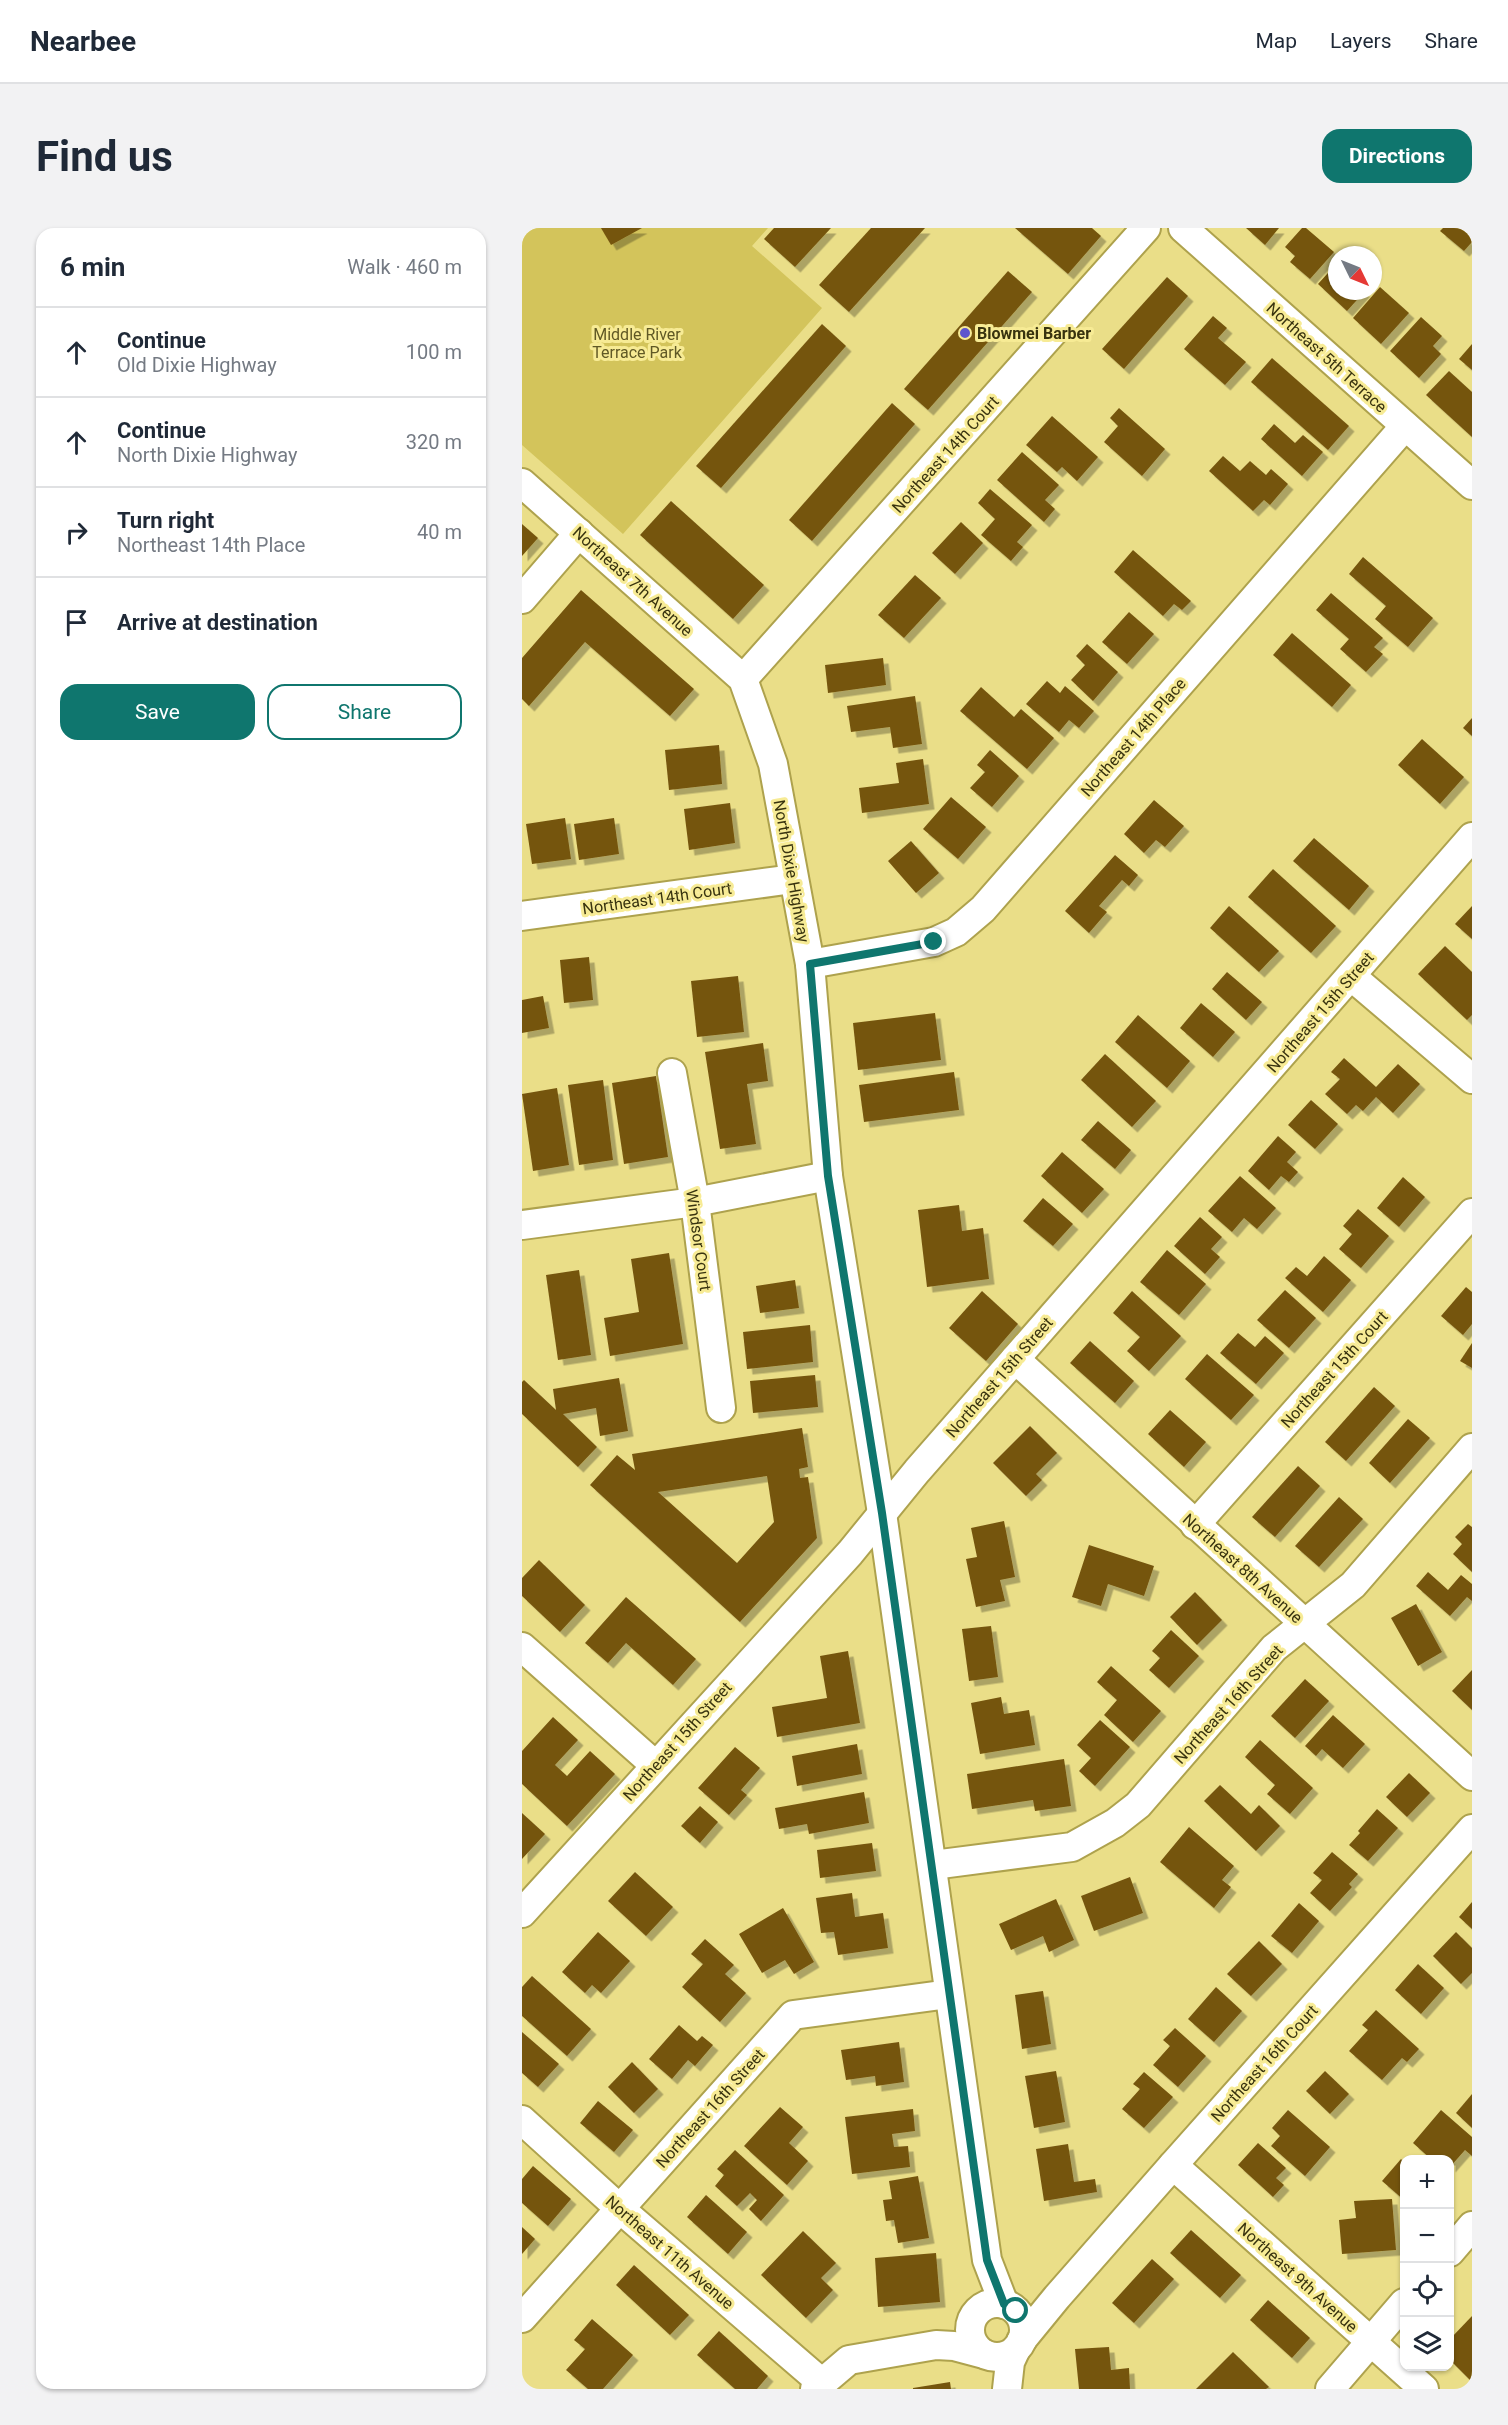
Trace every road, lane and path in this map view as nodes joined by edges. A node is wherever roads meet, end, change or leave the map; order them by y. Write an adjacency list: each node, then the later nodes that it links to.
1 (1146, 228): 8 (street, Northeast 14th Court)
2 (1183, 228): 3 (street, Northeast 5th Terrace)
3 (1404, 426): 5 (street, Northeast 5th Terrace); 12 (street, Northeast 14th Place)
4 (522, 483): 6 (street, Northeast 7th Avenue)
5 (1472, 485)
6 (579, 533): 7 (street); 8 (street, Northeast 7th Avenue)
7 (522, 600)
8 (743, 679): 10 (street, North Dixie Highway)
9 (1472, 837): 13 (street, Northeast 15th Street)
10 (793, 879): 11 (street, Northeast 14th Court); 12 (street, North Dixie Highway)
11 (522, 916)
12 (810, 964): 16 (street, North Dixie Highway)
13 (1351, 976): 15 (street); 20 (street, Northeast 15th Street)
14 (672, 1072): 17 (street, Windsor Court)
15 (1472, 1079)
16 (828, 1176): 17 (street); 23 (street, North Dixie Highway)
17 (695, 1202): 19 (street); 21 (street, Windsor Court)
18 (1472, 1213): 24 (street, Northeast 15th Court)
19 (522, 1225)
20 (1015, 1359): 23 (street, Northeast 15th Street); 24 (street, Northeast 8th Avenue)
21 (721, 1408)
22 (1472, 1448): 25 (street, Northeast 16th Street)
23 (882, 1513): 27 (street, Northeast 15th Street); 30 (street, North Dixie Highway)
24 (1195, 1525): 25 (street, Northeast 8th Avenue)
25 (1305, 1624): 28 (street, Northeast 8th Avenue); 30 (street, Northeast 16th Street)
26 (522, 1647): 27 (street)
27 (655, 1764): 31 (street, Northeast 15th Street)
28 (1472, 1776)
29 (1472, 1829): 34 (street, Northeast 16th Court)
30 (933, 1866): 32 (street, North Dixie Highway)
31 (522, 1913)
32 (949, 1994): 35 (street, Northeast 16th Street); 40 (street, North Dixie Highway)
33 (522, 2120): 35 (street, Northeast 11th Avenue)
34 (1173, 2164): 38 (street, Northeast 16th Court); 42 (street, Northeast 9th Avenue)
35 (619, 2208): 41 (street, Northeast 16th Street); 45 (street, Northeast 11th Avenue)
36 (1472, 2226): 37 (street)
37 (1454, 2246)
38 (1057, 2297): 40 (street, Northeast 16th Court); 44 (street, Northeast 16th Court)
39 (1400, 2308): 42 (street)
40 (992, 2313): 43 (street, Northeast 16th Court); 44 (street); 44 (street)
41 (522, 2318)
42 (1371, 2342): 47 (street); 48 (street, Northeast 9th Avenue)
43 (936, 2345): 44 (street, Northeast 16th Court); 45 (street, Northeast 16th Court)
44 (1003, 2350): 46 (street)
45 (818, 2386)
46 (1005, 2389)
47 (1330, 2389)
48 (1424, 2389)

